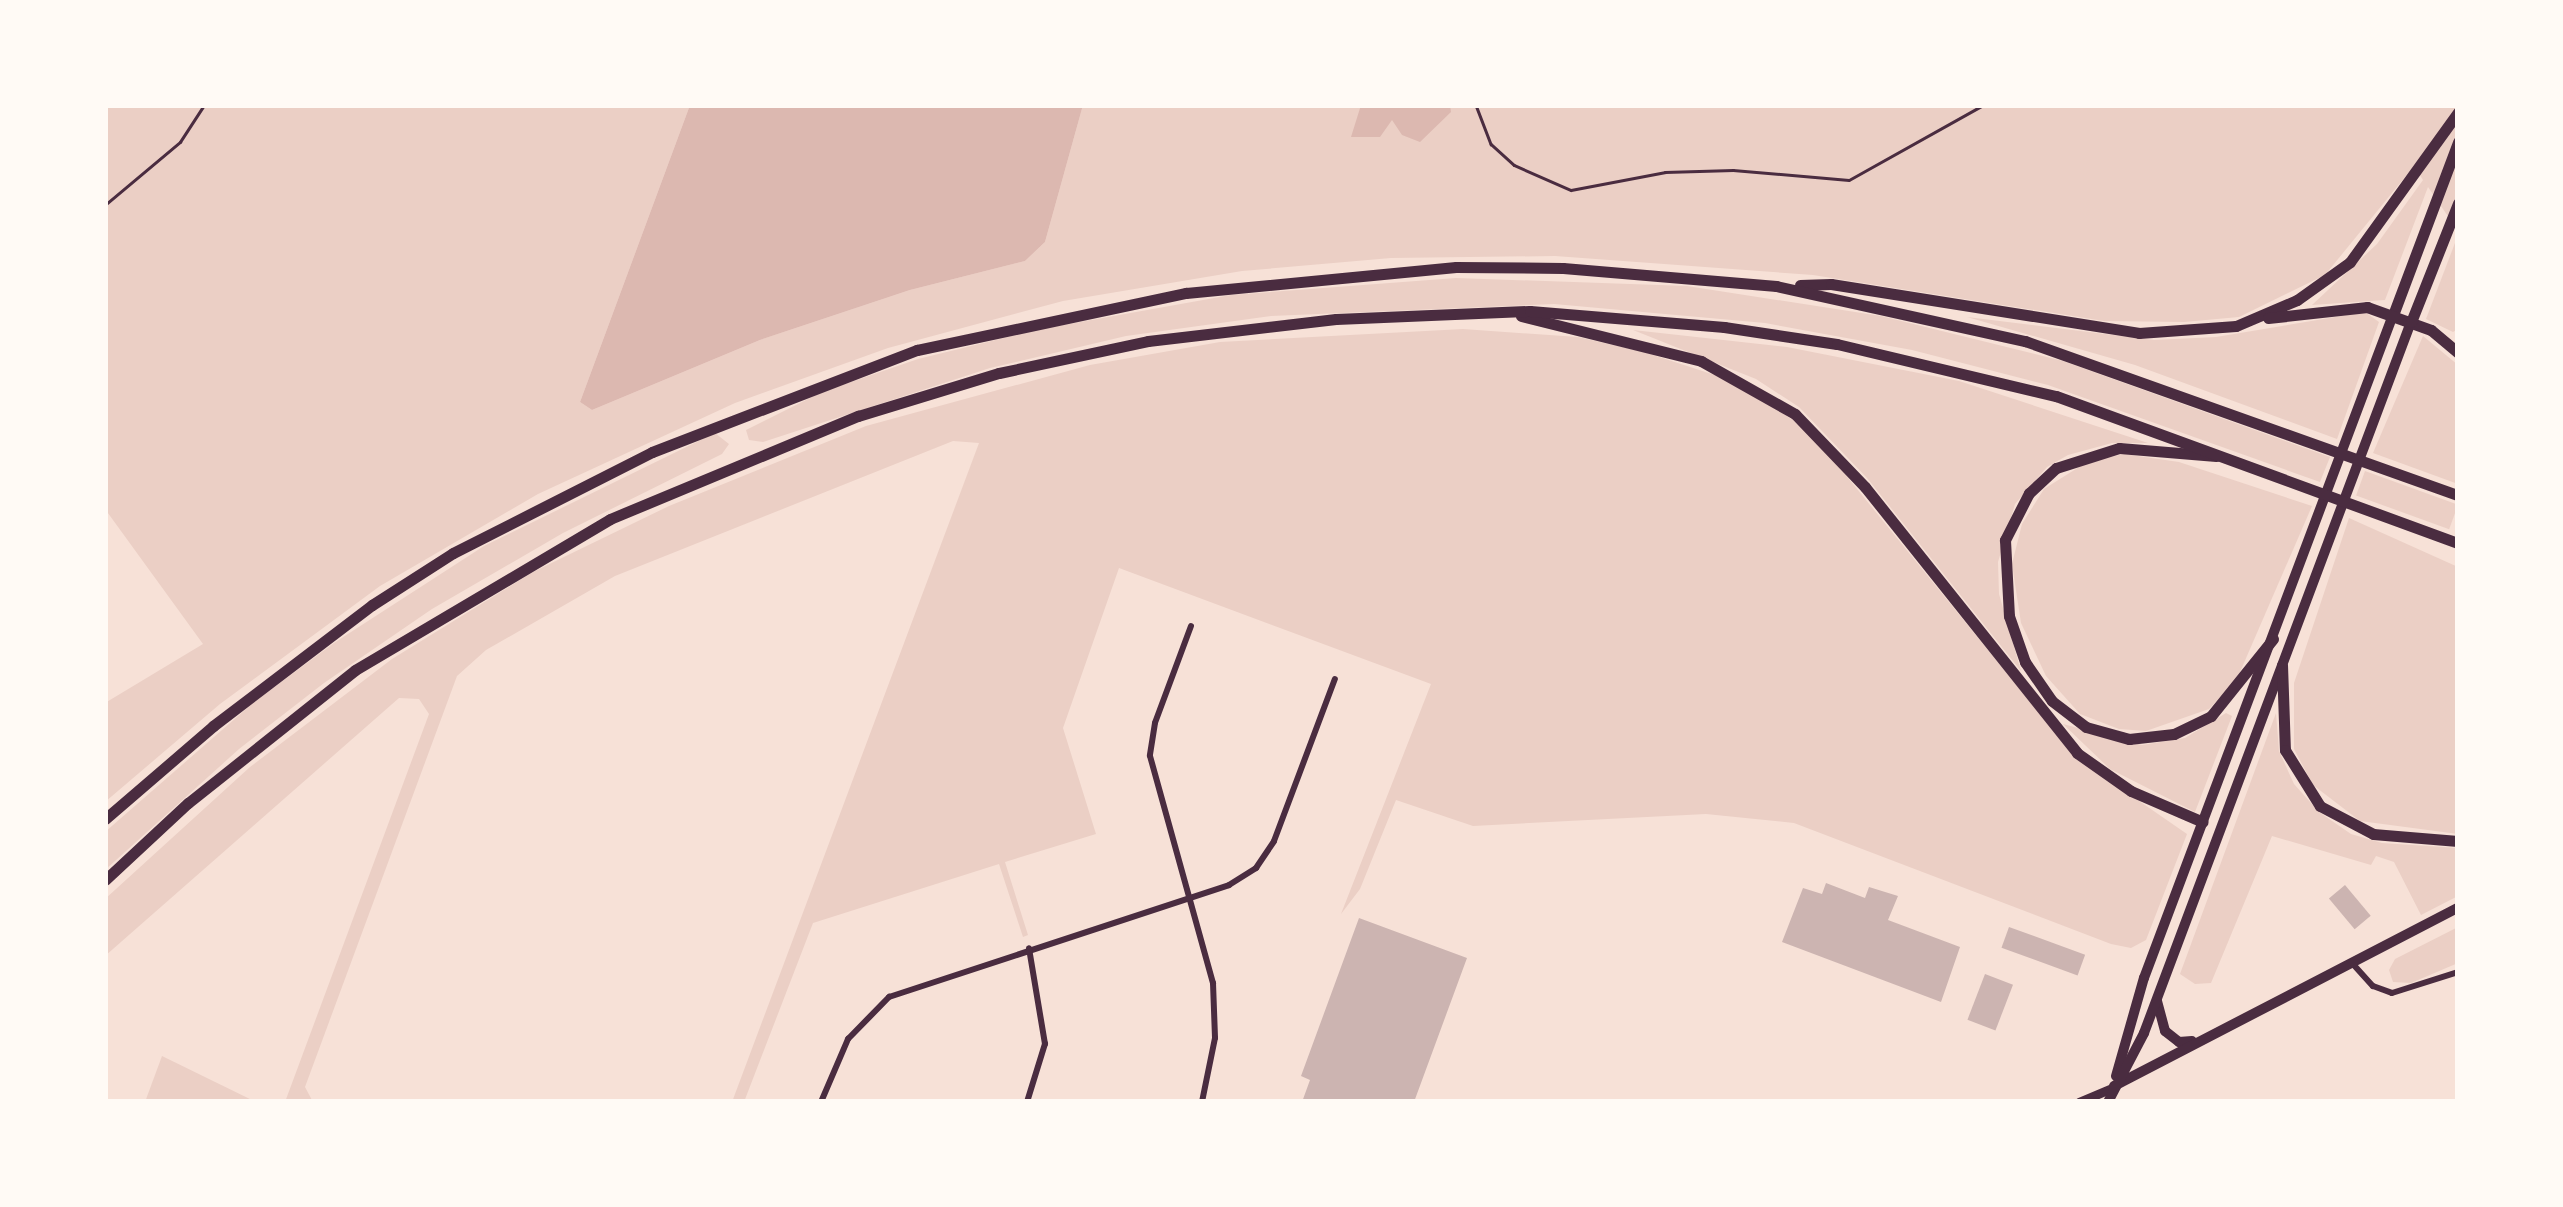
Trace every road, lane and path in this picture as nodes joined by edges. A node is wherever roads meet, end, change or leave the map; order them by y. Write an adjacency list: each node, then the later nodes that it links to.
1 (204, 105): 7 (path)
2 (1476, 105): 3 (path)
3 (1983, 105)
4 (2458, 112): 11 (highway)
5 (2458, 142): 10 (highway)
6 (2458, 203): 12 (highway)
7 (105, 205)
8 (1776, 286): 11 (highway); 15 (highway); 23 (highway)
9 (1502, 312): 14 (highway); 24 (highway); 26 (highway)
10 (2393, 316): 11 (highway); 12 (highway); 20 (main road)
11 (2254, 321)
12 (2411, 322): 13 (highway); 21 (main road)
13 (2458, 353)
14 (2232, 458): 16 (highway); 20 (highway)
15 (2458, 495)
16 (2418, 528): 17 (highway); 18 (highway)
17 (2458, 543)
18 (2458, 553)
19 (1192, 626): 27 (street)
20 (2272, 639): 24 (main road)
21 (2282, 666): 25 (highway); 32 (main road)
22 (1334, 679): 27 (street)
23 (105, 819)
24 (2203, 822): 34 (main road)
25 (2458, 841)
26 (105, 880)
27 (1189, 898): 29 (street); 37 (street)
28 (2458, 908): 30 (main road)
29 (1029, 948): 35 (street); 36 (street)
30 (2352, 962): 31 (street); 33 (main road)
31 (2458, 972)
32 (2156, 999): 33 (main road); 34 (main road)
33 (2208, 1036): 34 (main road)
34 (2114, 1087): 38 (main road); 39 (main road)
35 (821, 1102)
36 (1027, 1102)
37 (1202, 1102)
38 (2080, 1102)
39 (2108, 1102)

